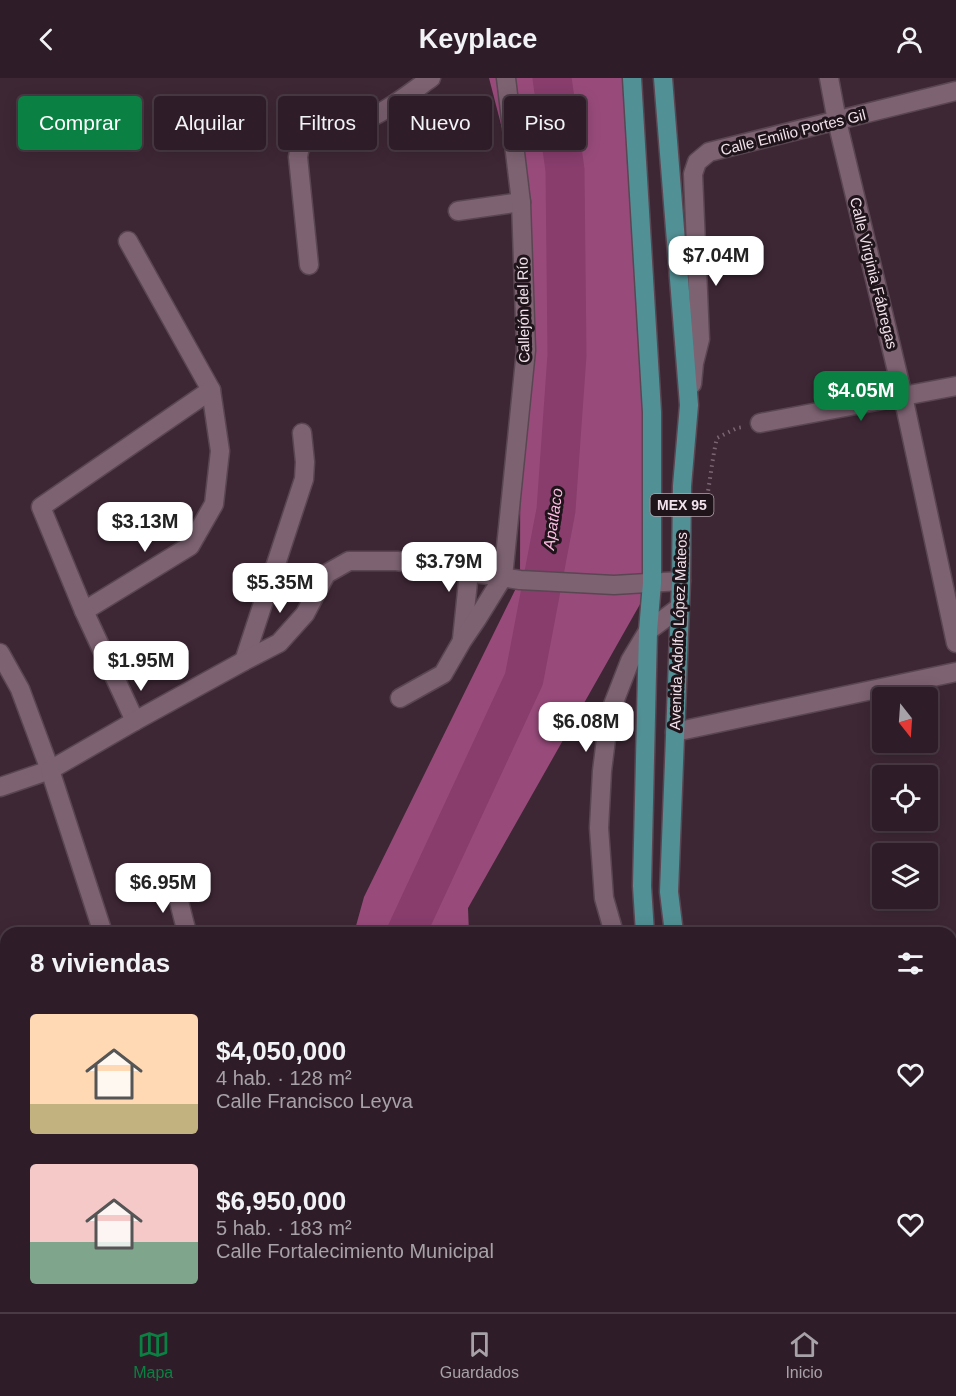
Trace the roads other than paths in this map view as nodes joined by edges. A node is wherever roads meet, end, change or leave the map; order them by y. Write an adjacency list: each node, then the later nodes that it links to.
1 (432, 78): 11 (street)
2 (506, 78): 8 (street, Callejón del Río)
3 (632, 78): 21 (main road, Avenida Adolfo López Mateos / MEX 95)
4 (663, 78): 15 (main road, Avenida Adolfo López Mateos / MEX 95)
5 (829, 78): 7 (street, Calle Virginia Fábregas)
6 (956, 91): 7 (street, Calle Emilio Portes Gil)
7 (837, 121): 14 (street, Calle Virginia Fábregas); 15 (street, Calle Emilio Portes Gil)
8 (521, 202): 9 (street); 19 (street, Callejón del Río)
9 (458, 211)
10 (128, 241): 13 (street)
11 (309, 265)
12 (956, 387): 14 (street)
13 (211, 390): 23 (street); 23 (street)
14 (903, 396): 16 (street); 26 (street, Calle Virginia Fábregas)
15 (689, 405): 20 (main road, Avenida Adolfo López Mateos / MEX 95)
16 (760, 423)
17 (302, 433): 28 (street)
18 (469, 572): 19 (street); 25 (street); 28 (street)
19 (511, 579): 21 (street); 25 (street)
20 (681, 581): 21 (street); 22 (main road, Avenida Adolfo López Mateos / MEX 95)
21 (652, 583): 24 (main road, Avenida Adolfo López Mateos / MEX 95)
22 (680, 607): 24 (street); 32 (main road, Avenida Adolfo López Mateos / MEX 95)
23 (84, 611): 31 (street)
24 (648, 631): 38 (street); 39 (main road, Avenida Adolfo López Mateos / MEX 95)
25 (462, 641): 30 (street)
26 (956, 643)
27 (0, 653): 33 (street)
28 (244, 661): 31 (street)
29 (956, 672): 32 (street)
30 (400, 698)
31 (135, 721): 33 (street)
32 (675, 732): 40 (main road, Avenida Adolfo López Mateos / MEX 95)
33 (50, 770): 34 (street); 36 (street)
34 (0, 787)
35 (175, 886): 37 (street)
36 (101, 927)
37 (185, 927)
38 (612, 927)
39 (645, 927)
40 (673, 927)

